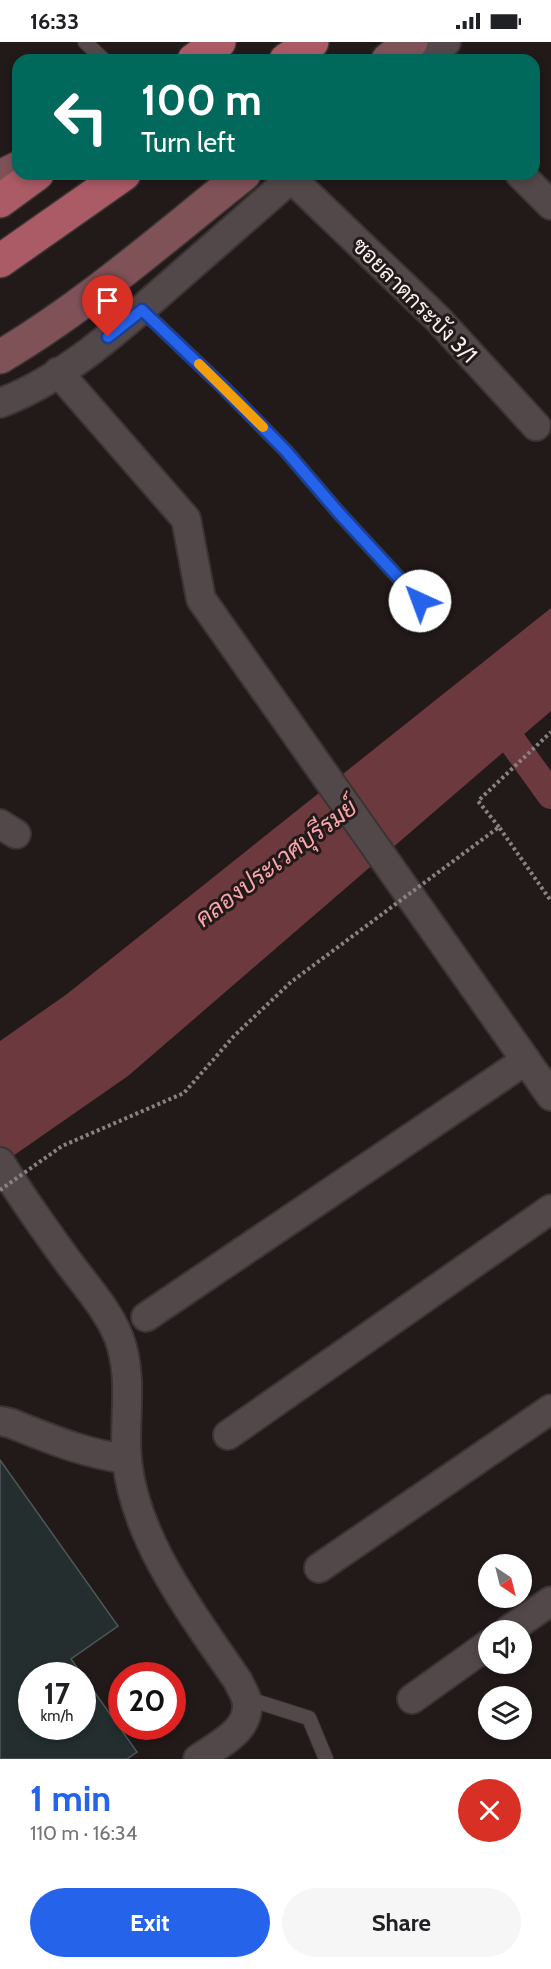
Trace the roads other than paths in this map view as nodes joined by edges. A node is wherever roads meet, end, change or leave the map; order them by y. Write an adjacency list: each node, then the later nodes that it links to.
1 (85, 42): 6 (lane)
2 (219, 42): 7 (main road)
3 (312, 42): 8 (main road)
4 (411, 42): 9 (main road)
5 (446, 42): 10 (street)
6 (98, 54)
7 (202, 54)
8 (295, 54)
9 (396, 54)
10 (432, 54)
11 (30, 180): 17 (main road)
12 (115, 180): 19 (main road)
13 (237, 180): 21 (main road)
14 (288, 180): 20 (street)
15 (297, 180): 24 (street, ซอยลาดกระบัง 3/1)
16 (526, 180): 18 (street)
17 (0, 201)
18 (551, 205)
19 (0, 261)
20 (142, 310): 22 (street); 25 (lane)
21 (0, 357)
22 (58, 372): 23 (street); 26 (street)
23 (0, 403)
24 (536, 426)
25 (420, 601)
26 (526, 1060): 27 (street); 30 (street)
27 (551, 1096)
28 (0, 1162): 34 (street)
29 (551, 1209): 33 (street)
30 (146, 1317)
31 (551, 1409): 35 (street)
32 (0, 1421): 34 (street)
33 (228, 1435)
34 (127, 1459): 39 (street)
35 (320, 1568)
36 (551, 1601): 37 (street)
37 (523, 1620)
38 (478, 1652): 40 (street)
39 (246, 1698): 41 (street); 42 (lane)
40 (412, 1699)
41 (198, 1759)
42 (326, 1759)

